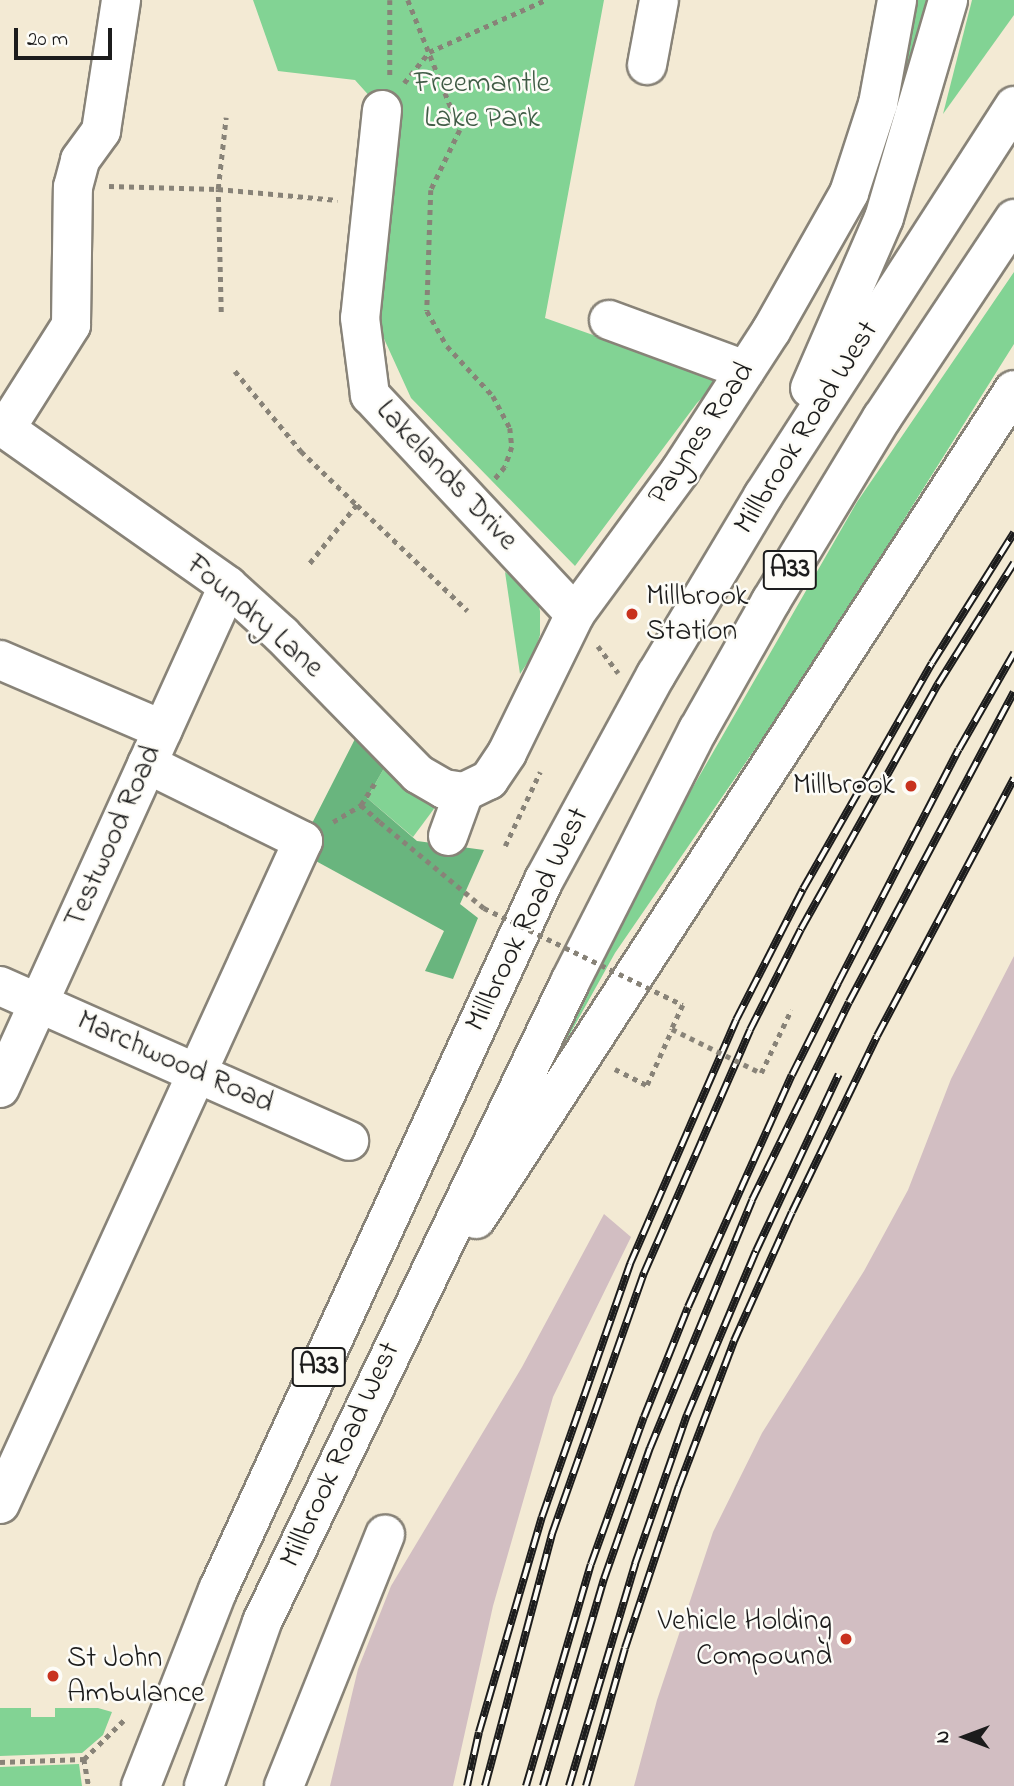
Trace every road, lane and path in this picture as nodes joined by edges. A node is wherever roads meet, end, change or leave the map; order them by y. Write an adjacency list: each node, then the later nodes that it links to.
1 (121, 0): 13 (main road)
2 (390, 0): 10 (path)
3 (408, 0): 8 (path)
4 (545, 0): 8 (path)
5 (659, 0): 9 (main road)
6 (948, 0): 23 (main road)
7 (889, 2): 19 (main road, Paynes Road)
8 (429, 52): 25 (path)
9 (647, 65)
10 (386, 95): 15 (main road, Lakelands Drive)
11 (1014, 106): 23 (main road, Millbrook Road West / A33)
12 (226, 117): 14 (path)
13 (73, 187): 14 (path); 22 (main road)
14 (218, 189): 15 (path); 17 (path)
15 (372, 204): 25 (main road, Lakelands Drive)
16 (1014, 219): 46 (main road, Millbrook Road West / A33)
17 (221, 312)
18 (609, 320): 19 (main road)
19 (745, 370): 29 (main road, Paynes Road)
20 (235, 371): 24 (path)
21 (1014, 390): 46 (main road)
22 (3, 426): 27 (main road, Foundry Lane)
23 (763, 496): 31 (main road, Millbrook Road West / A33)
24 (357, 505): 26 (path); 28 (path)
25 (474, 506): 29 (main road, Lakelands Drive)
26 (307, 566)
27 (228, 586): 32 (main road, Testwood Road); 33 (main road, Foundry Lane)
28 (468, 611)
29 (575, 614): 31 (path); 34 (main road, Paynes Road)
30 (0, 660): 32 (main road)
31 (640, 704): 52 (main road, Millbrook Road West / A33)
32 (155, 747): 37 (main road); 39 (main road, Testwood Road)
33 (395, 751): 34 (main road, Foundry Lane); 35 (path)
34 (464, 792): 36 (main road)
35 (360, 805): 37 (path); 41 (path, bridge)
36 (448, 836)
37 (303, 841): 43 (main road)
38 (0, 986): 39 (main road, Marchwood Road)
39 (39, 1003): 43 (main road, Marchwood Road); 44 (main road, Testwood Road)
40 (791, 1010): 41 (path, bridge)
41 (672, 1029): 42 (path)
42 (613, 1068)
43 (195, 1072): 45 (main road, Marchwood Road); 47 (main road)
44 (0, 1088)
45 (349, 1141)
46 (398, 1334): 54 (main road, Millbrook Road West / A33)
47 (0, 1504)
48 (386, 1535): 55 (main road)
49 (125, 1719): 50 (path)
50 (84, 1759): 51 (path); 53 (path)
51 (0, 1762)
52 (135, 1780)
53 (89, 1786)
54 (204, 1786)
55 (284, 1786)

